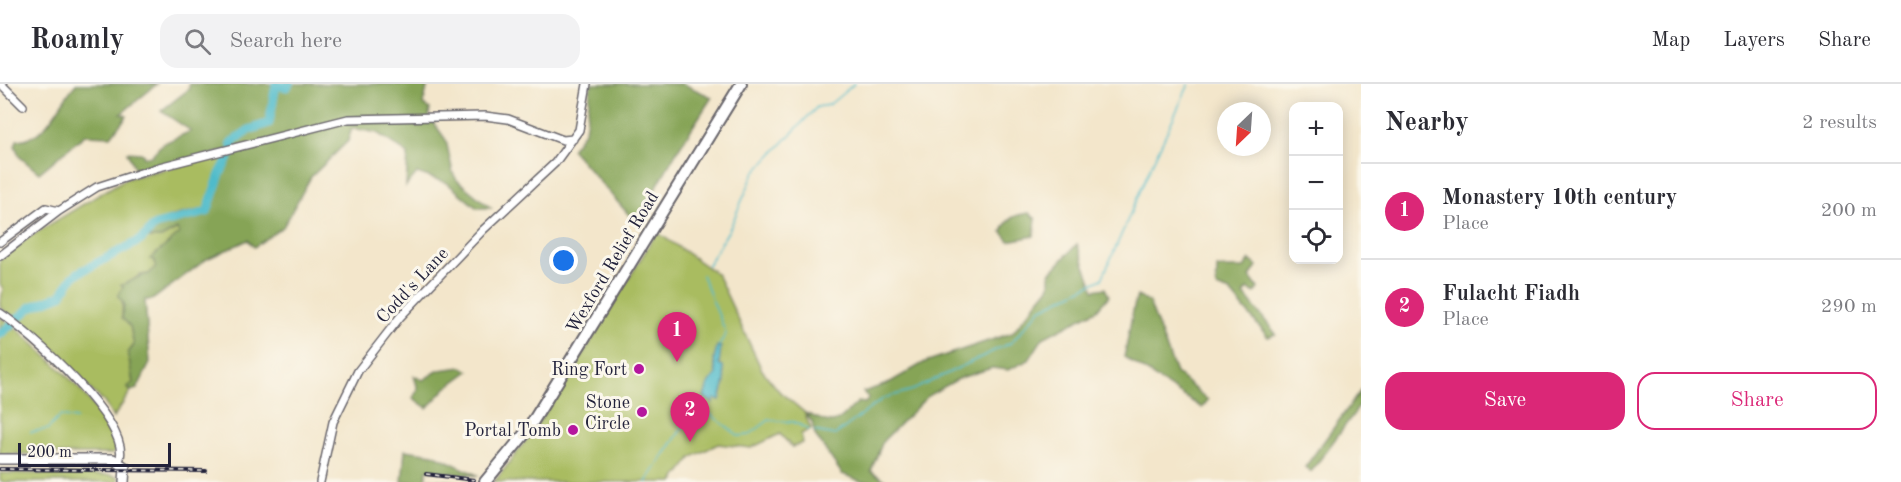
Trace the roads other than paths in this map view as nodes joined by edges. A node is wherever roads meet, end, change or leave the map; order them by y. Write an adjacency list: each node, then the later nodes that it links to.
1 (1, 84): 4 (street)
2 (587, 84): 5 (street, Codd's Lane)
3 (741, 84): 14 (highway, Wexford Relief Road)
4 (22, 106)
5 (573, 139): 6 (street); 13 (street, Codd's Lane)
6 (58, 211): 7 (street); 8 (street)
7 (0, 242)
8 (0, 256)
9 (0, 313): 11 (street)
10 (0, 459): 11 (main road)
11 (119, 461): 12 (main road)
12 (124, 482)
13 (320, 482)
14 (485, 482)

